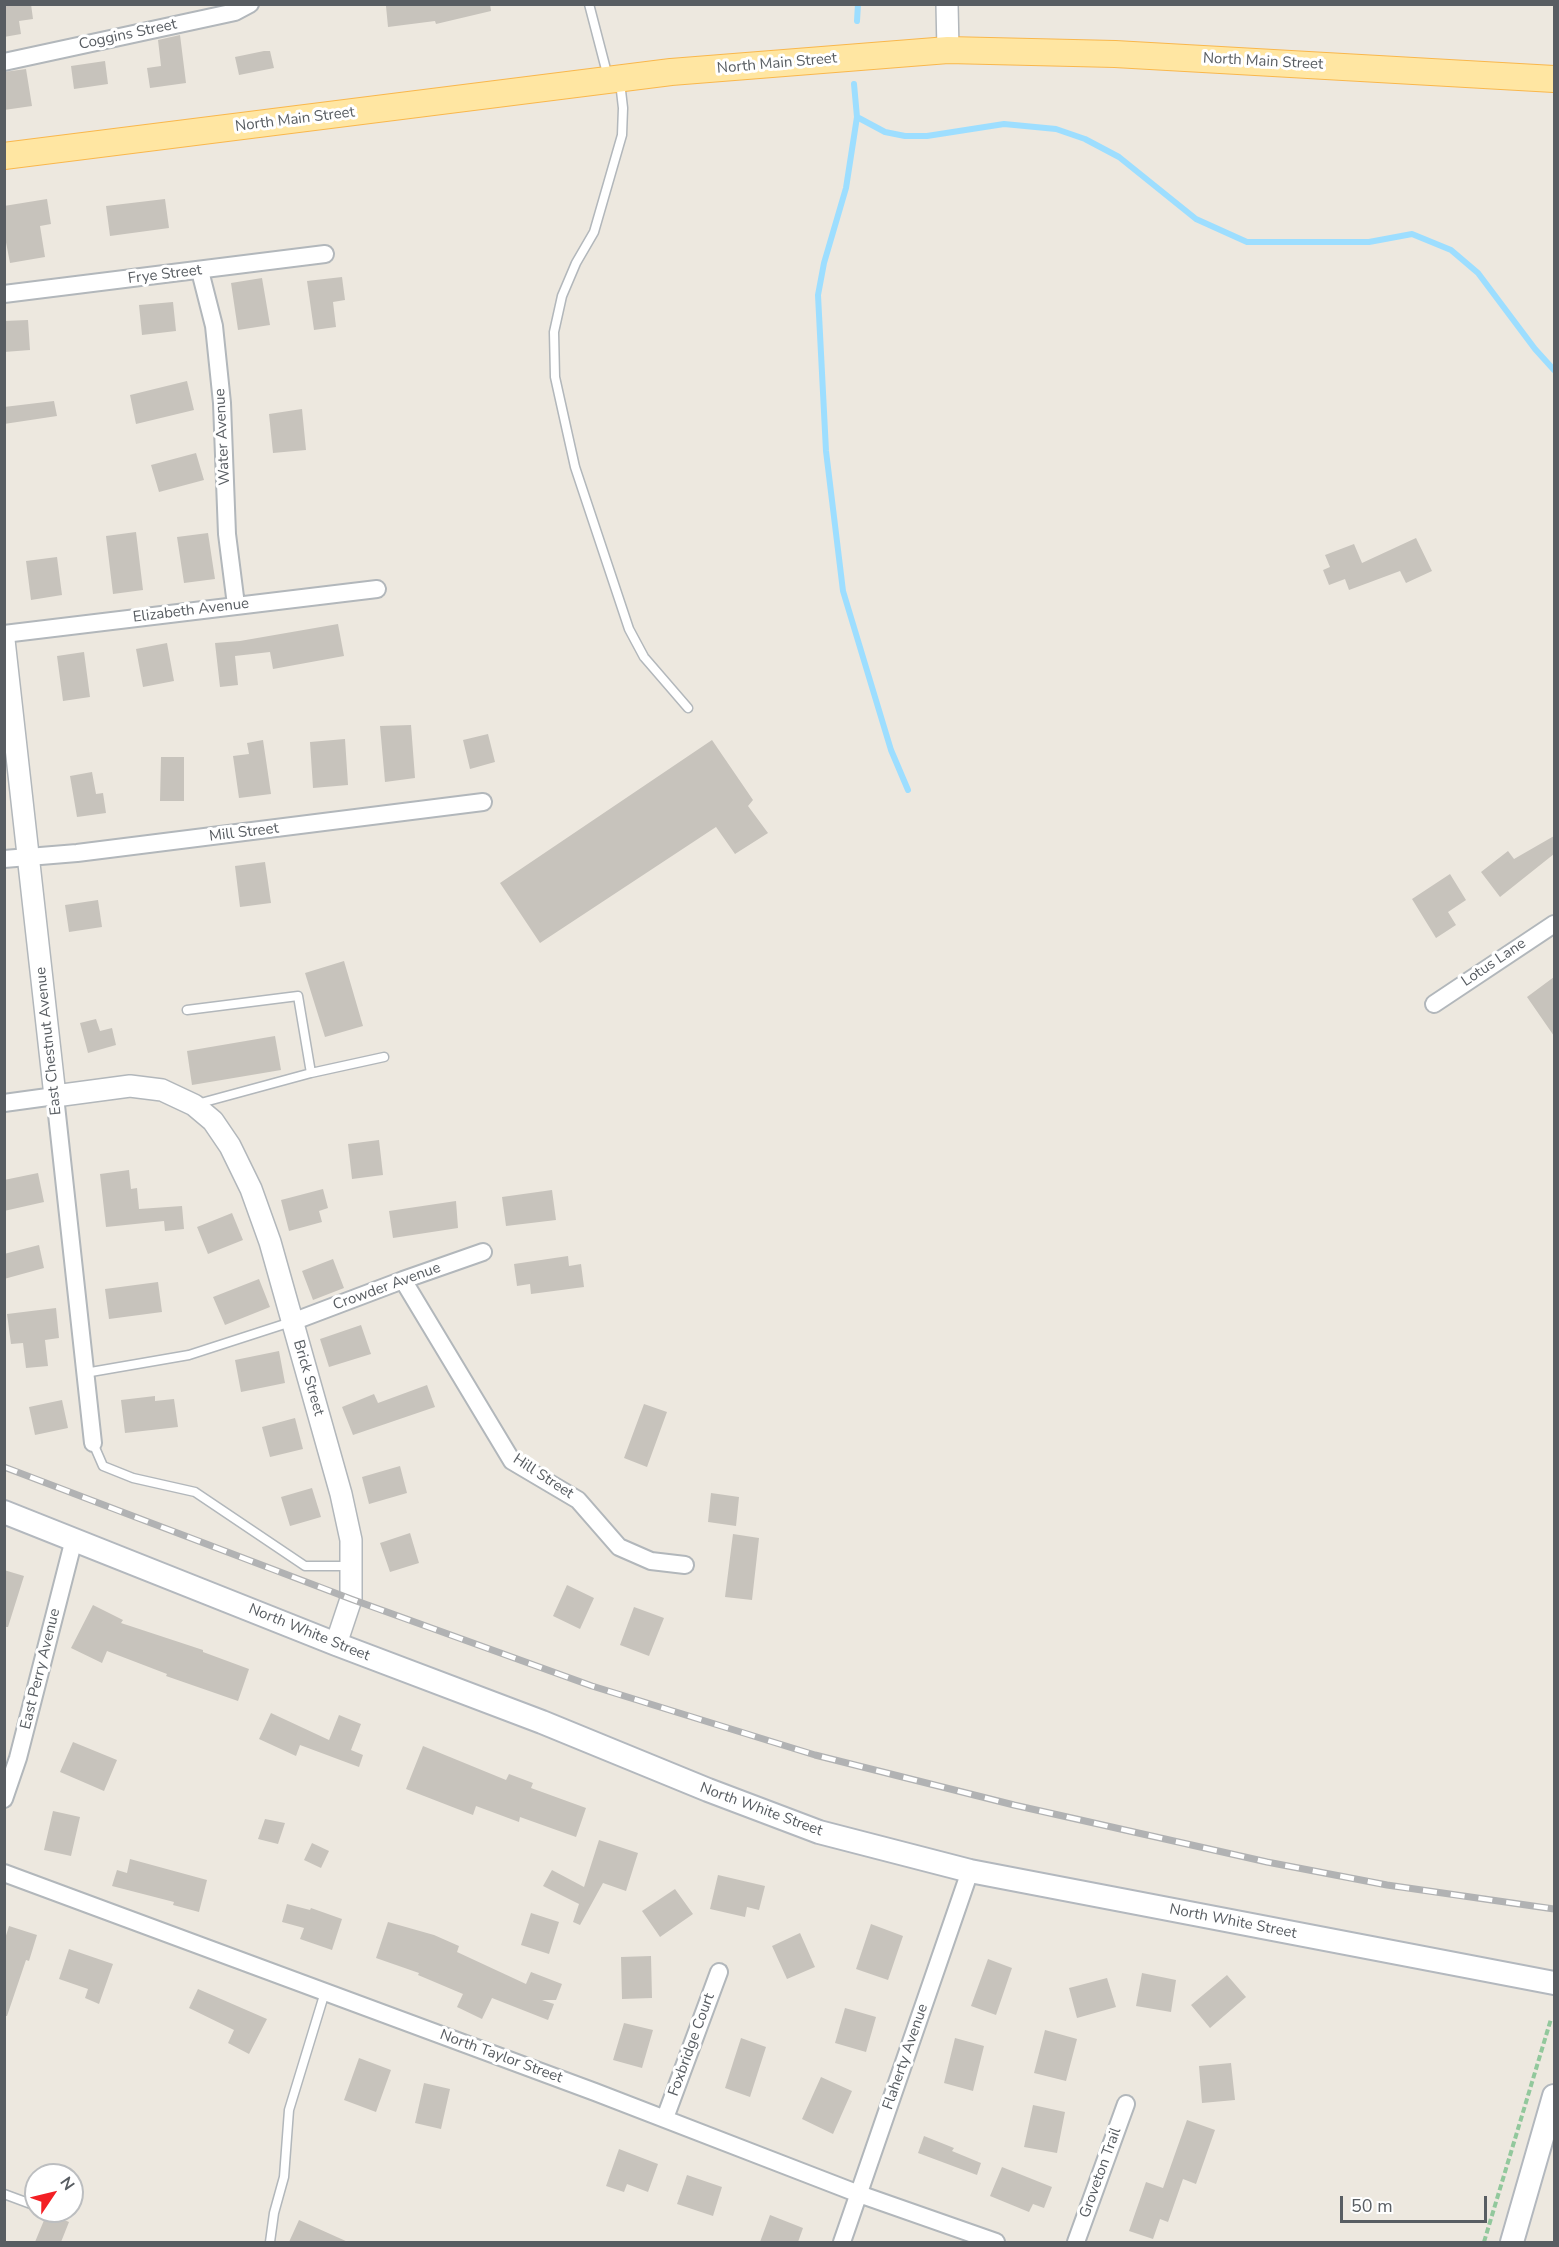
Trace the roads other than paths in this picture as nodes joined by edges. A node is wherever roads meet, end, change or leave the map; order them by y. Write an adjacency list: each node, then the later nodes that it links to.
1 (250, 4): 5 (street, Coggins Street)
2 (589, 4): 6 (lane)
3 (947, 4): 4 (street)
4 (948, 50): 6 (main road, North Main Street); 7 (main road, North Main Street)
5 (4, 62)
6 (614, 79): 8 (main road, North Main Street); 16 (lane)
7 (1554, 79)
8 (4, 156)
9 (325, 254): 10 (street, Frye Street)
10 (200, 271): 11 (street, Frye Street); 13 (street, Water Avenue)
11 (4, 294)
12 (377, 589): 13 (street, Elizabeth Avenue)
13 (236, 605): 14 (street, Elizabeth Avenue)
14 (4, 634)
15 (4, 640): 18 (street, East Chestnut Avenue)
16 (688, 708)
17 (483, 802): 18 (street, Mill Street)
18 (28, 856): 19 (street, Mill Street); 25 (street, East Chestnut Avenue)
19 (4, 859)
20 (1554, 924): 21 (street, Lotus Lane)
21 (1434, 1004)
22 (187, 1010): 24 (lane)
23 (384, 1057): 24 (lane)
24 (311, 1073): 27 (lane)
25 (55, 1096): 26 (street); 27 (street, Brick Street); 31 (street, East Chestnut Avenue)
26 (4, 1103)
27 (194, 1105): 30 (street, Brick Street)
28 (483, 1252): 29 (street, Crowder Avenue)
29 (403, 1280): 30 (street, Crowder Avenue); 35 (street, Hill Street)
30 (292, 1322): 31 (lane); 36 (street, Brick Street)
31 (85, 1372): 32 (street, East Chestnut Avenue)
32 (93, 1443): 36 (lane)
33 (4, 1512): 34 (main road, North White Street)
34 (74, 1539): 37 (main road, North White Street); 38 (street, East Perry Avenue)
35 (685, 1565)
36 (352, 1566): 37 (street, Brick Street)
37 (336, 1644): 40 (main road, North White Street)
38 (10, 1767): 39 (street, East Perry Avenue)
39 (4, 1799)
40 (970, 1871): 43 (main road, North White Street); 49 (street, Flaherty Avenue)
41 (4, 1873): 44 (street, North Taylor Street)
42 (719, 1972): 47 (street, Foxbridge Court)
43 (1554, 1983)
44 (325, 1992): 47 (street, North Taylor Street); 51 (lane)
45 (1554, 2096): 55 (main road)
46 (1126, 2104): 54 (street, Groveton Trail)
47 (665, 2118): 49 (street, North Taylor Street)
48 (4, 2194): 50 (lane)
49 (859, 2194): 52 (street, Flaherty Avenue); 53 (street, North Taylor Street)
50 (24, 2201)
51 (270, 2242)
52 (842, 2242)
53 (996, 2242)
54 (1076, 2242)
55 (1512, 2242)

